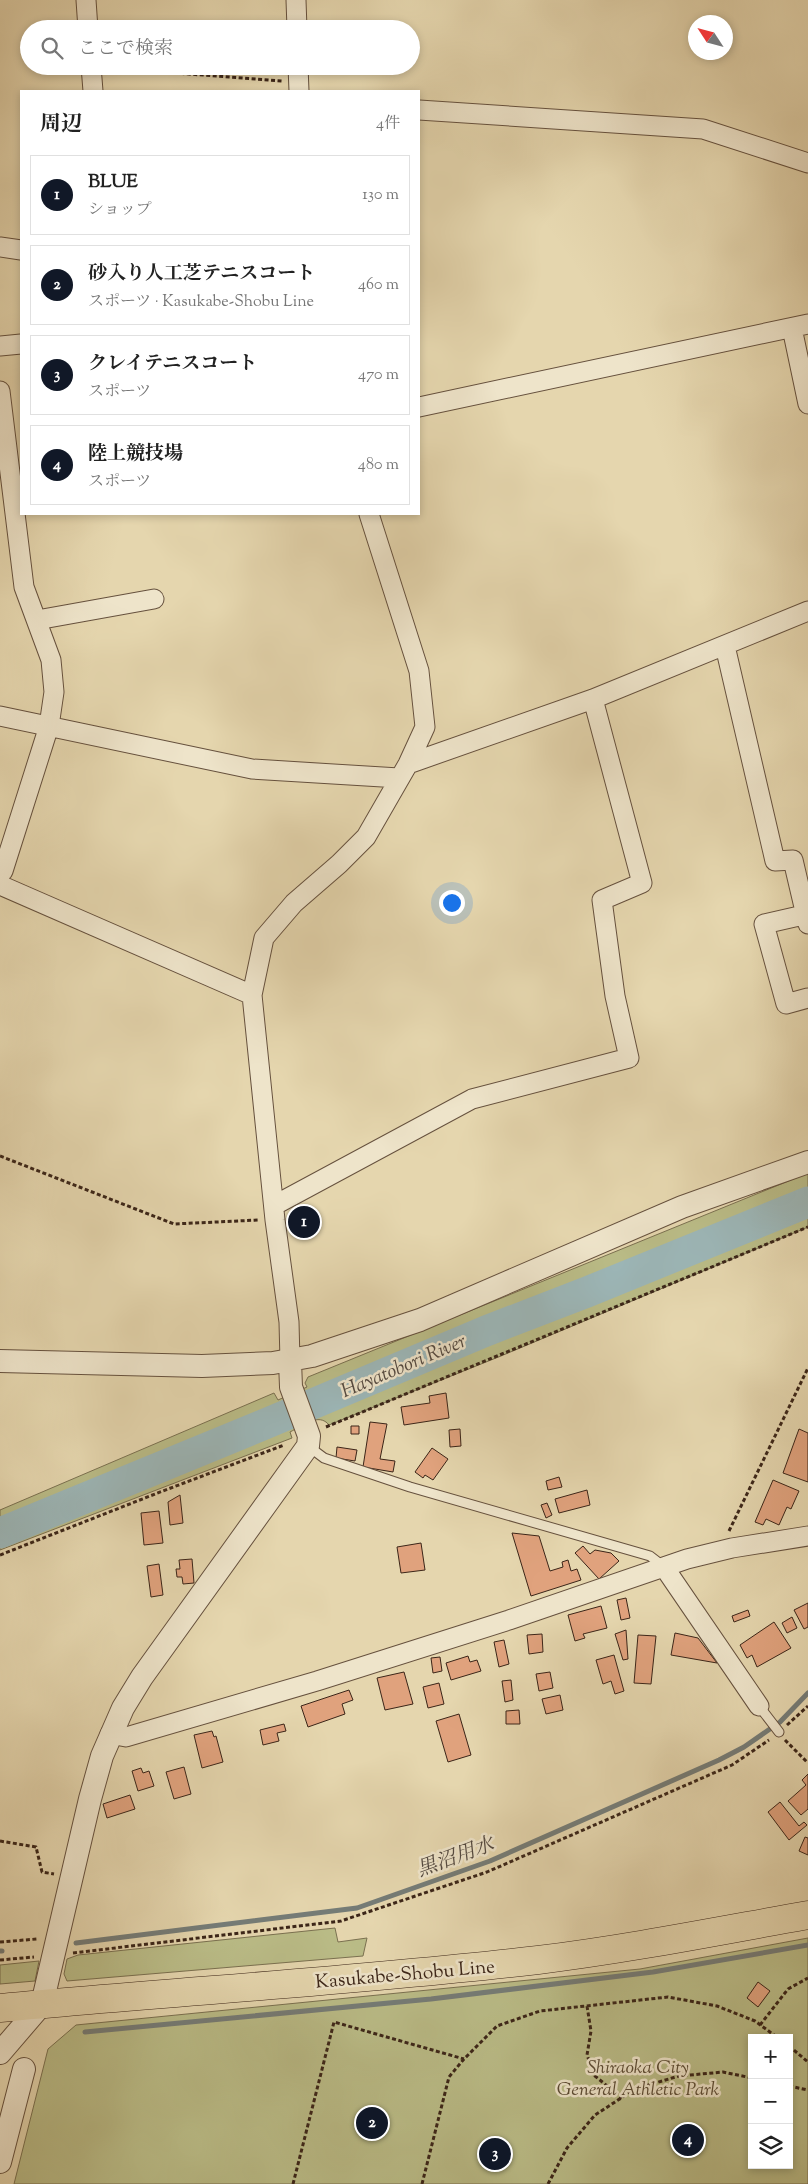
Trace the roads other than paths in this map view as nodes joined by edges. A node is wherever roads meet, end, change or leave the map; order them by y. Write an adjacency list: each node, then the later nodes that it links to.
1 (86, 0): 3 (street)
2 (296, 0): 4 (street)
3 (87, 20)
4 (297, 20)
5 (92, 75): 6 (street)
6 (93, 90)
7 (420, 110): 8 (street)
8 (808, 163)
9 (0, 247): 10 (street)
10 (20, 250)
11 (800, 326): 15 (street); 16 (street)
12 (20, 344): 13 (street)
13 (0, 346)
14 (0, 390): 20 (street)
15 (808, 404)
16 (420, 407)
17 (369, 515): 25 (street)
18 (154, 599): 20 (street)
19 (808, 611): 21 (street)
20 (36, 620): 24 (street)
21 (725, 646): 22 (street); 27 (street)
22 (593, 699): 25 (street); 33 (street)
23 (0, 716): 24 (street)
24 (49, 726): 25 (street); 26 (street)
25 (403, 771): 30 (street)
26 (0, 873)
27 (803, 875): 29 (street)
28 (0, 884): 30 (street)
29 (807, 918): 31 (street)
30 (252, 995): 33 (street)
31 (808, 998)
32 (808, 1162): 35 (street)
33 (275, 1212): 35 (street)
34 (0, 1361): 35 (street)
35 (290, 1361): 36 (street)
36 (308, 1437): 38 (lane); 41 (street)
37 (808, 1536): 38 (street)
38 (664, 1567): 39 (street); 41 (street)
39 (764, 1714): 40 (lane)
40 (778, 1730)
41 (110, 1734): 43 (street)
42 (808, 1915): 43 (main road, Kasukabe-Shobu Line)
43 (42, 2004): 44 (main road, Kasukabe-Shobu Line); 45 (street)
44 (0, 2008)
45 (0, 2053)
46 (24, 2069): 47 (street)
47 (0, 2162)

